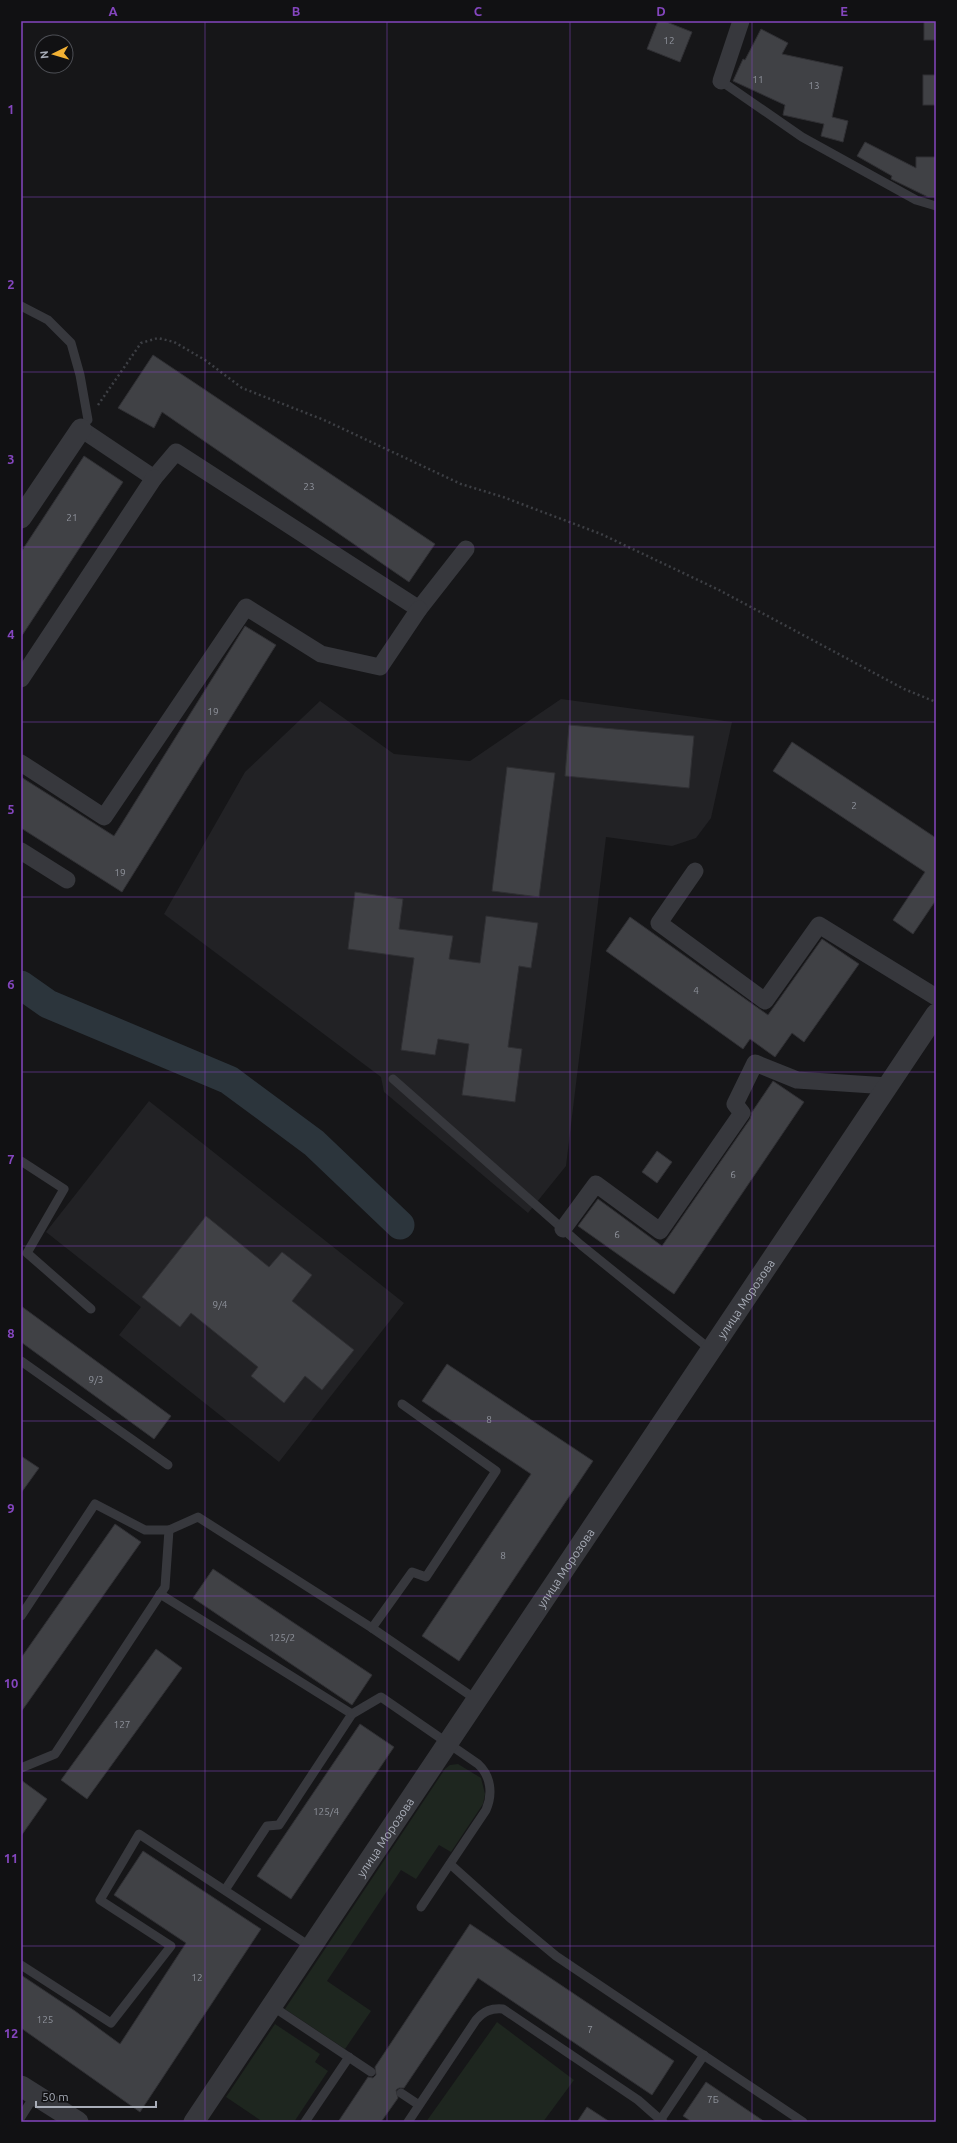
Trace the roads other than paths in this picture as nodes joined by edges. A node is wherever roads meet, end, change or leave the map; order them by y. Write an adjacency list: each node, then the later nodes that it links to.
1 (741, 21): 2 (street)
2 (721, 81): 3 (lane)
3 (936, 206)
4 (21, 306): 5 (lane)
5 (85, 425): 6 (street); 7 (street)
6 (154, 478): 9 (street); 10 (street)
7 (21, 518)
8 (466, 549): 9 (street)
9 (419, 609): 11 (street)
10 (21, 679)
11 (21, 763)
12 (21, 851): 14 (street)
13 (695, 871): 15 (street)
14 (67, 880)
15 (936, 997)
16 (936, 1014): 18 (street, улица Морозова)
17 (393, 1079): 20 (lane)
18 (888, 1086): 20 (street); 22 (street, улица Морозова)
19 (21, 1161): 21 (lane)
20 (563, 1229): 22 (lane)
21 (91, 1309)
22 (711, 1350): 30 (street, улица Морозова)
23 (21, 1361): 25 (lane)
24 (402, 1404): 29 (lane)
25 (168, 1465)
26 (169, 1530): 27 (lane); 28 (lane); 29 (lane)
27 (160, 1594): 31 (lane); 33 (lane)
28 (21, 1616)
29 (372, 1628): 30 (lane)
30 (477, 1700): 32 (street, улица Морозова)
31 (352, 1714): 32 (lane); 35 (lane)
32 (448, 1744): 34 (lane); 37 (street, улица Морозова)
33 (21, 1768)
34 (450, 1864): 36 (lane); 40 (lane)
35 (225, 1890): 37 (lane); 38 (lane)
36 (421, 1907)
37 (311, 1947): 39 (street, улица Морозова)
38 (21, 1965)
39 (272, 2006): 41 (lane); 49 (street, улица Морозова)
40 (704, 2055): 47 (lane); 52 (lane)
41 (349, 2057): 42 (lane); 50 (lane)
42 (371, 2072)
43 (28, 2090): 46 (lane); 48 (street)
44 (401, 2093): 45 (lane)
45 (419, 2105): 47 (lane); 51 (lane)
46 (21, 2117)
47 (661, 2121)
48 (78, 2122)
49 (194, 2122)
50 (305, 2122)
51 (408, 2122)
52 (803, 2122)

